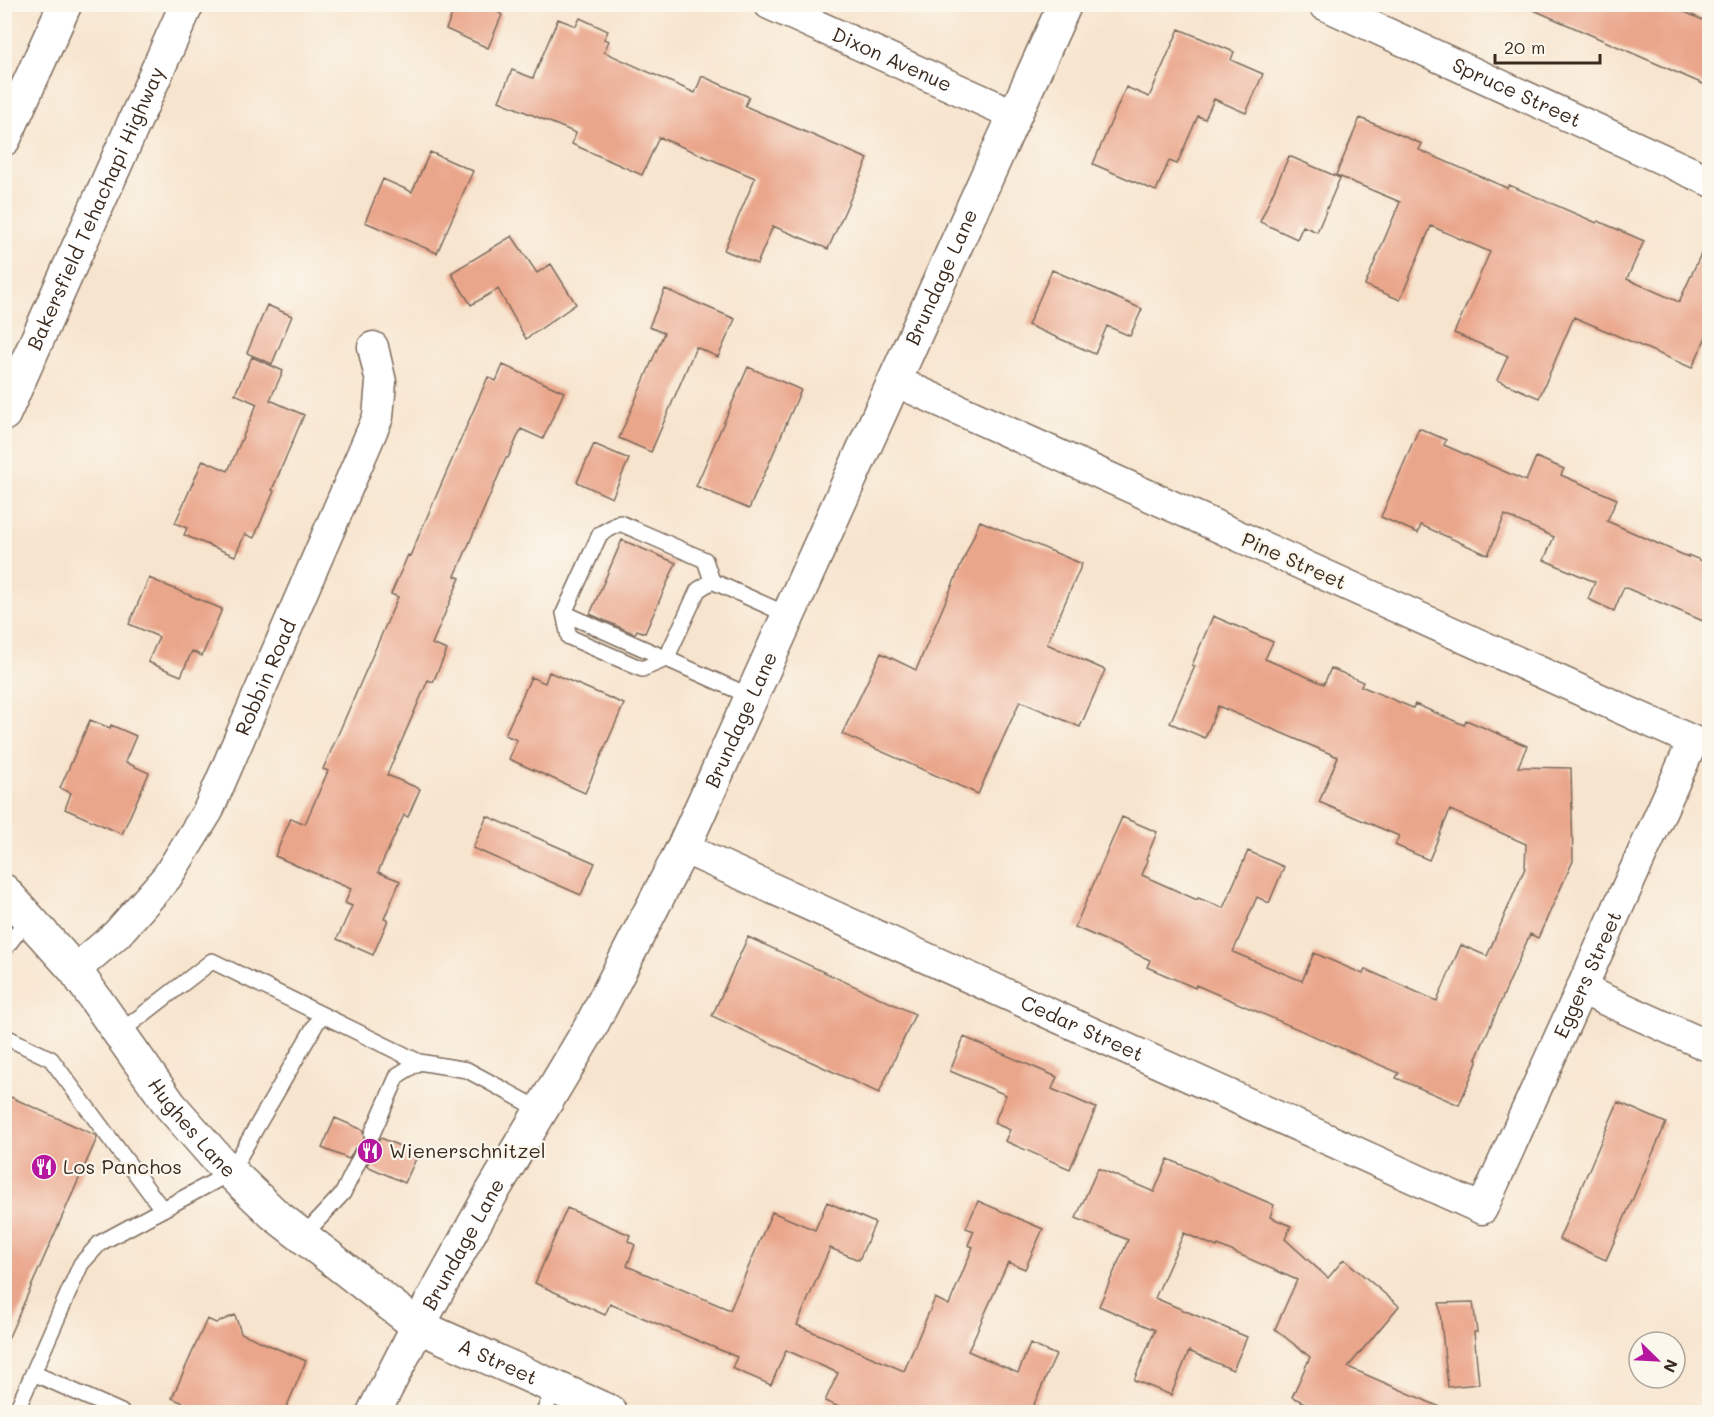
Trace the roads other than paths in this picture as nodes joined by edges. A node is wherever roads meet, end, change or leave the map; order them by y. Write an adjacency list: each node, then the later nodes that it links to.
1 (65, 4): 7 (main road)
2 (188, 4): 11 (main road, Bakersfield Tehachapi Highway)
3 (768, 4): 6 (street, Dixon Avenue)
4 (1065, 4): 6 (main road, Brundage Lane)
5 (1323, 4): 8 (street, Spruce Street)
6 (1015, 115): 10 (main road, Brundage Lane)
7 (4, 139)
8 (1710, 181)
9 (374, 347): 21 (street, Robbin Road)
10 (895, 381): 13 (main road, Brundage Lane); 16 (street, Pine Street)
11 (4, 414)
12 (712, 581): 13 (lane); 14 (lane); 14 (lane)
13 (788, 615): 15 (main road, Brundage Lane)
14 (666, 659): 15 (lane)
15 (752, 697): 17 (main road, Brundage Lane)
16 (1693, 741): 22 (street, Eggers Street)
17 (683, 848): 28 (main road, Brundage Lane); 33 (street, Cedar Street)
18 (4, 891): 19 (main road, Hughes Lane)
19 (29, 917): 20 (lane); 21 (main road, Hughes Lane)
20 (4, 950)
21 (75, 970): 24 (main road, Hughes Lane)
22 (1581, 989): 26 (street); 33 (street, Eggers Street)
23 (321, 1014): 24 (lane); 27 (lane); 31 (lane)
24 (119, 1033): 31 (main road, Hughes Lane)
25 (4, 1036): 32 (lane)
26 (1710, 1047)
27 (419, 1062): 28 (lane); 29 (lane)
28 (541, 1110): 35 (main road, Brundage Lane)
29 (372, 1134)
30 (361, 1156): 34 (lane)
31 (230, 1173): 32 (lane); 34 (main road, Hughes Lane)
32 (162, 1209): 36 (lane)
33 (1482, 1209)
34 (303, 1236): 35 (main road, Hughes Lane)
35 (418, 1326): 37 (main road, A Street); 40 (main road, Brundage Lane)
36 (33, 1373): 38 (lane); 39 (lane)
37 (550, 1400): 41 (main road, A Street)
38 (16, 1413)
39 (121, 1413)
40 (374, 1413)
41 (610, 1413)

